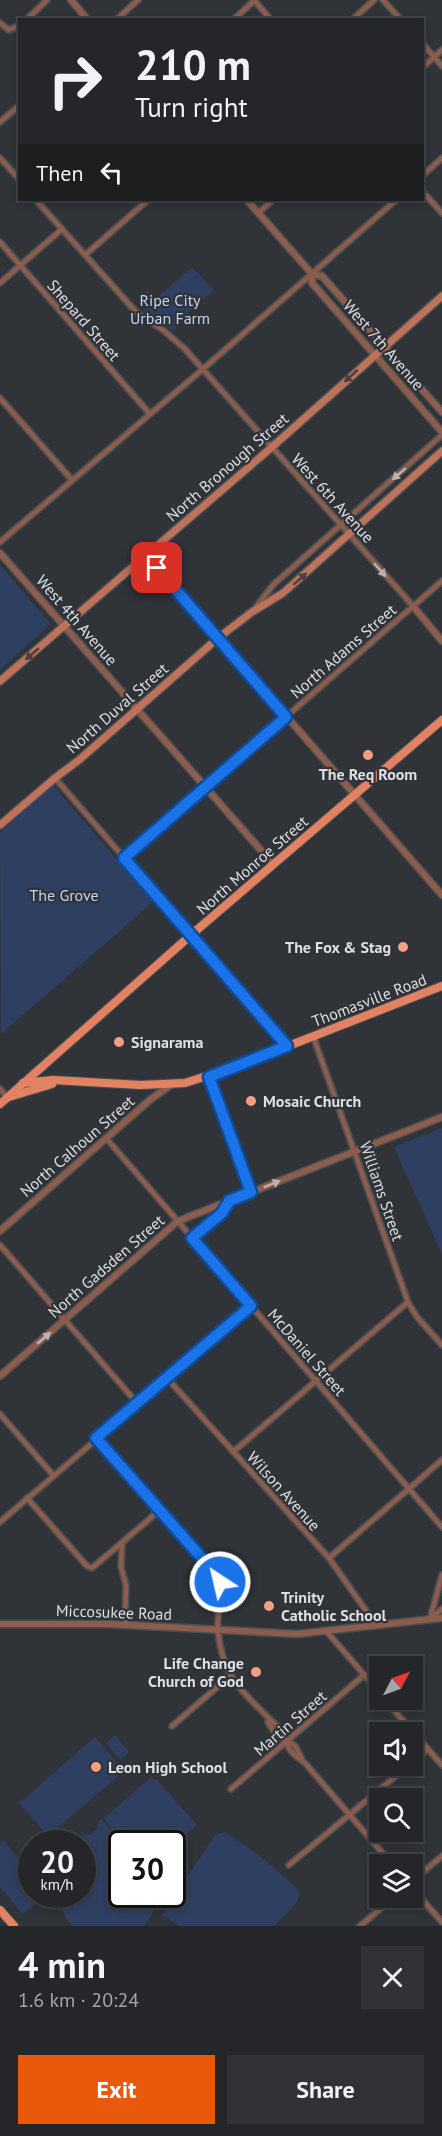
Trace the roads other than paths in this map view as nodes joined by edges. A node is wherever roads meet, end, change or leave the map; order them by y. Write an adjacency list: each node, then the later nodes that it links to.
1 (47, 0): 7 (street)
2 (71, 0): 8 (street)
3 (138, 0): 9 (street)
4 (254, 0): 10 (street); 11 (street)
5 (374, 0): 12 (street)
6 (383, 0): 13 (street)
7 (28, 18)
8 (86, 18)
9 (118, 18)
10 (235, 18)
11 (269, 18)
12 (354, 18)
13 (399, 18)
14 (0, 23): 15 (street)
15 (18, 26)
16 (424, 46): 18 (street)
17 (442, 50): 18 (street)
18 (434, 57): 19 (street); 20 (street)
19 (424, 66)
20 (442, 66)
21 (18, 107): 22 (street)
22 (0, 122)
23 (0, 158): 26 (street)
24 (442, 158): 25 (street)
25 (424, 174)
26 (18, 178)
27 (424, 193): 34 (street)
28 (37, 201): 35 (street, West 6th Avenue)
29 (147, 201): 37 (street)
30 (248, 201): 33 (street, West 7th Avenue)
31 (272, 201): 33 (street)
32 (395, 201): 39 (street)
33 (258, 213): 39 (street, West 7th Avenue)
34 (442, 213)
35 (62, 229): 37 (street, West 6th Avenue); 38 (street)
36 (0, 242): 38 (street, Shepard Street)
37 (85, 255): 44 (street, West 6th Avenue)
38 (21, 265): 40 (street); 49 (street, Shepard Street)
39 (312, 274): 42 (street, West 7th Avenue); 43 (street, West 7th Avenue); 44 (street)
40 (0, 283)
41 (442, 296): 42 (main road, North Bronough Street)
42 (384, 346): 43 (main road, North Bronough Street); 45 (street, West 7th Avenue)
43 (375, 354): 46 (street, West 7th Avenue); 51 (main road, North Bronough Street, one-way to 51)
44 (203, 369): 49 (street); 51 (street, West 6th Avenue)
45 (412, 378): 46 (street); 48 (street, West 7th Avenue)
46 (402, 386): 50 (street, West 7th Avenue)
47 (0, 398): 53 (street)
48 (442, 412)
49 (150, 414): 53 (street)
50 (442, 433): 54 (street, North Duval Street, one-way to 54)
51 (272, 447): 54 (street, West 6th Avenue); 58 (main road, North Bronough Street)
52 (442, 451): 55 (main road, North Duval Street)
53 (72, 480): 56 (street)
54 (340, 524): 55 (street, West 6th Avenue); 61 (street, North Duval Street)
55 (349, 535): 60 (street, West 6th Avenue, one-way to 60); 61 (main road, North Duval Street, one-way to 55)
56 (0, 542)
57 (0, 553): 62 (street, West 4th Avenue)
58 (146, 555): 62 (main road, North Bronough Street); 63 (street)
59 (442, 581): 60 (street, North Adams Street)
60 (413, 606): 64 (street); 67 (street, North Adams Street)
61 (252, 612): 63 (main road, North Duval Street)
62 (64, 626): 65 (main road, North Bronough Street, one-way to 65); 66 (street, West 4th Avenue)
63 (218, 639): 66 (main road, North Duval Street); 67 (street)
64 (442, 641)
65 (0, 681)
66 (136, 708): 69 (main road, North Duval Street); 70 (street, West 4th Avenue)
67 (286, 717): 70 (street, North Adams Street); 71 (street)
68 (442, 720): 71 (main road, North Monroe Street)
69 (55, 778): 72 (main road, North Duval Street); 73 (street)
70 (205, 787): 73 (street, North Adams Street); 74 (street, West 4th Avenue)
71 (354, 795): 74 (main road, North Monroe Street); 75 (street)
72 (0, 825)
73 (124, 858): 76 (street)
74 (273, 864): 76 (main road, North Monroe Street)
75 (442, 895)
76 (191, 935): 79 (street); 80 (main road, North Monroe Street)
77 (442, 986): 78 (main road, Thomasville Road)
78 (313, 1036): 79 (main road, Thomasville Road); 92 (street, Williams Street)
79 (287, 1046): 81 (main road, Thomasville Road)
80 (46, 1062): 82 (main road); 83 (main road, North Monroe Street)
81 (209, 1077): 84 (main road, Thomasville Road); 93 (street)
82 (57, 1080): 83 (main road, Thomasville Road); 85 (main road, Thomasville Road); 87 (main road, Thomasville Road)
83 (23, 1083): 87 (main road, North Monroe Street)
84 (173, 1084): 85 (main road, Thomasville Road); 88 (street, North Calhoun Street)
85 (147, 1085): 88 (street)
86 (0, 1089): 87 (street)
87 (8, 1097): 89 (main road, North Monroe Street)
88 (151, 1100): 91 (street, North Calhoun Street)
89 (0, 1104)
90 (442, 1117): 92 (street, North Gadsden Street)
91 (106, 1138): 95 (street, McDaniel Street); 96 (street, North Calhoun Street)
92 (355, 1150): 93 (street, North Gadsden Street, one-way to 92); 99 (street, Williams Street)
93 (251, 1192): 94 (street, North Gadsden Street)
94 (229, 1201): 95 (street, North Gadsden Street); 97 (street)
95 (178, 1221): 97 (street, McDaniel Street); 101 (street, North Gadsden Street)
96 (0, 1231)
97 (192, 1238): 100 (street, McDaniel Street)
98 (0, 1245): 101 (street)
99 (408, 1302): 102 (street, Williams Street); 105 (street)
100 (251, 1306): 104 (street); 105 (street, McDaniel Street)
101 (65, 1320): 103 (street, North Gadsden Street, one-way to 101); 106 (street)
102 (442, 1345)
103 (0, 1376)
104 (167, 1378): 106 (street); 109 (street, Wilson Avenue)
105 (316, 1381): 109 (street); 112 (street, McDaniel Street)
106 (137, 1403): 108 (street)
107 (0, 1414): 111 (street)
108 (96, 1438): 111 (street); 114 (street)
109 (233, 1452): 118 (street, Wilson Avenue)
110 (442, 1460): 112 (street)
111 (53, 1475): 113 (street)
112 (409, 1489): 116 (street, McDaniel Street); 118 (street)
113 (27, 1498): 115 (street); 117 (street)
114 (160, 1510): 117 (street); 126 (street)
115 (0, 1522)
116 (442, 1527)
117 (122, 1544): 124 (street)
118 (329, 1558): 125 (street, Wilson Avenue)
119 (442, 1575): 122 (street)
120 (442, 1609): 122 (street)
121 (442, 1618): 122 (street, Miccosukee Road)
122 (430, 1619): 125 (street, Miccosukee Road)
123 (0, 1624): 124 (street, Miccosukee Road)
124 (125, 1625): 126 (street, Miccosukee Road)
125 (376, 1626): 127 (street, Miccosukee Road)
126 (218, 1631): 127 (street, Miccosukee Road); 129 (street)
127 (327, 1632): 128 (street)
128 (364, 1675): 130 (street); 133 (street, Martin Street)
129 (230, 1676): 132 (street); 133 (street)
130 (369, 1681)
131 (394, 1710): 134 (street)
132 (172, 1726)
133 (286, 1742): 138 (street, Martin Street); 139 (street)
134 (428, 1749): 135 (street); 136 (street)
135 (423, 1753)
136 (442, 1765)
137 (396, 1776): 139 (street)
138 (231, 1789)
139 (350, 1815): 140 (street); 142 (street)
140 (383, 1854)
141 (442, 1856): 143 (street)
142 (290, 1865)
143 (423, 1872)
144 (423, 1900): 147 (street)
145 (381, 1908): 149 (street)
146 (0, 1910): 148 (main road)
147 (442, 1922)
148 (14, 1926)
149 (360, 1926)

